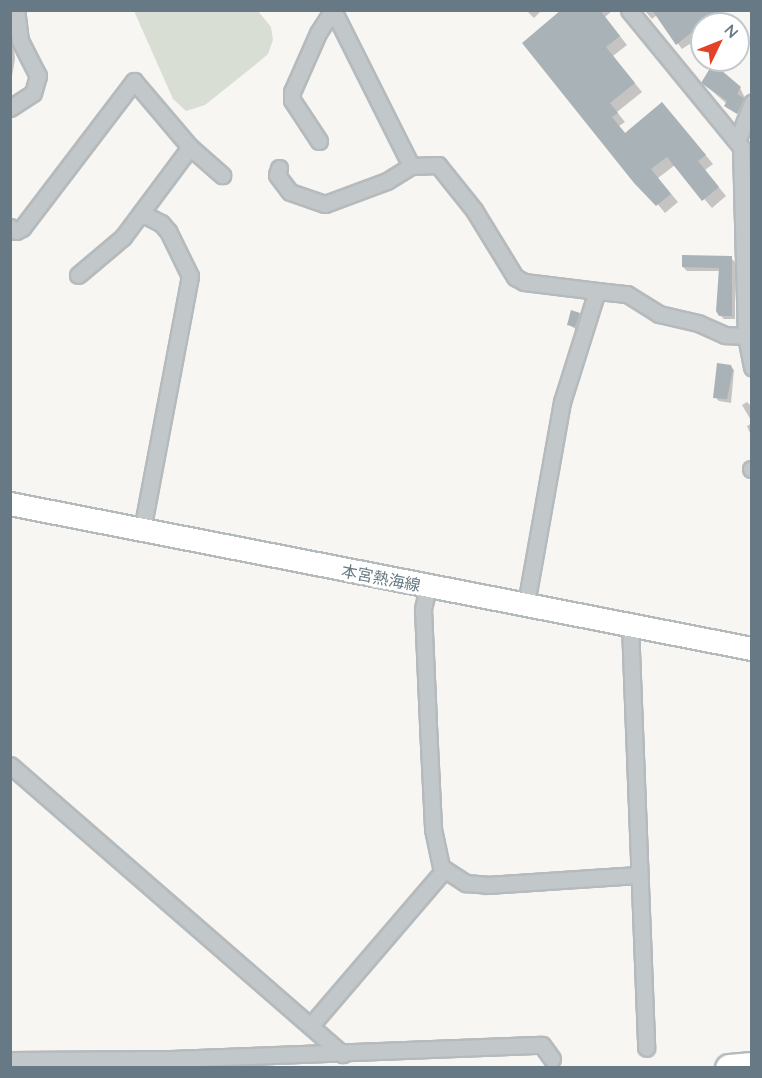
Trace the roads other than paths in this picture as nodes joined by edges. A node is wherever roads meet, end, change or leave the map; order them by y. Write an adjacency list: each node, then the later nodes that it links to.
1 (16, 10): 5 (street)
2 (333, 10): 7 (street); 9 (street)
3 (628, 10): 6 (street)
4 (752, 103): 6 (street)
5 (10, 108)
6 (738, 139): 16 (street)
7 (319, 141)
8 (190, 147): 11 (street); 12 (street); 13 (street)
9 (411, 166): 10 (street); 15 (street)
10 (279, 168)
11 (222, 175)
12 (141, 213): 14 (street); 19 (street)
13 (10, 227)
14 (78, 275)
15 (597, 291): 16 (street); 21 (street)
16 (746, 336): 17 (street)
17 (752, 367)
18 (10, 504): 19 (main road, 本宮熱海線)
19 (142, 530): 20 (main road, 本宮熱海線)
20 (428, 587): 21 (main road, 本宮熱海線); 25 (street)
21 (526, 604): 22 (main road, 本宮熱海線)
22 (630, 625): 23 (main road, 本宮熱海線); 26 (street)
23 (752, 649)
24 (10, 765): 27 (street)
25 (443, 871): 26 (street); 27 (street)
26 (638, 875): 28 (street)
27 (312, 1024): 29 (street)
28 (646, 1048)
29 (343, 1054): 30 (street); 31 (street)
30 (552, 1059)
31 (10, 1060)
32 (752, 1066): 33 (highway)
33 (729, 1068)

